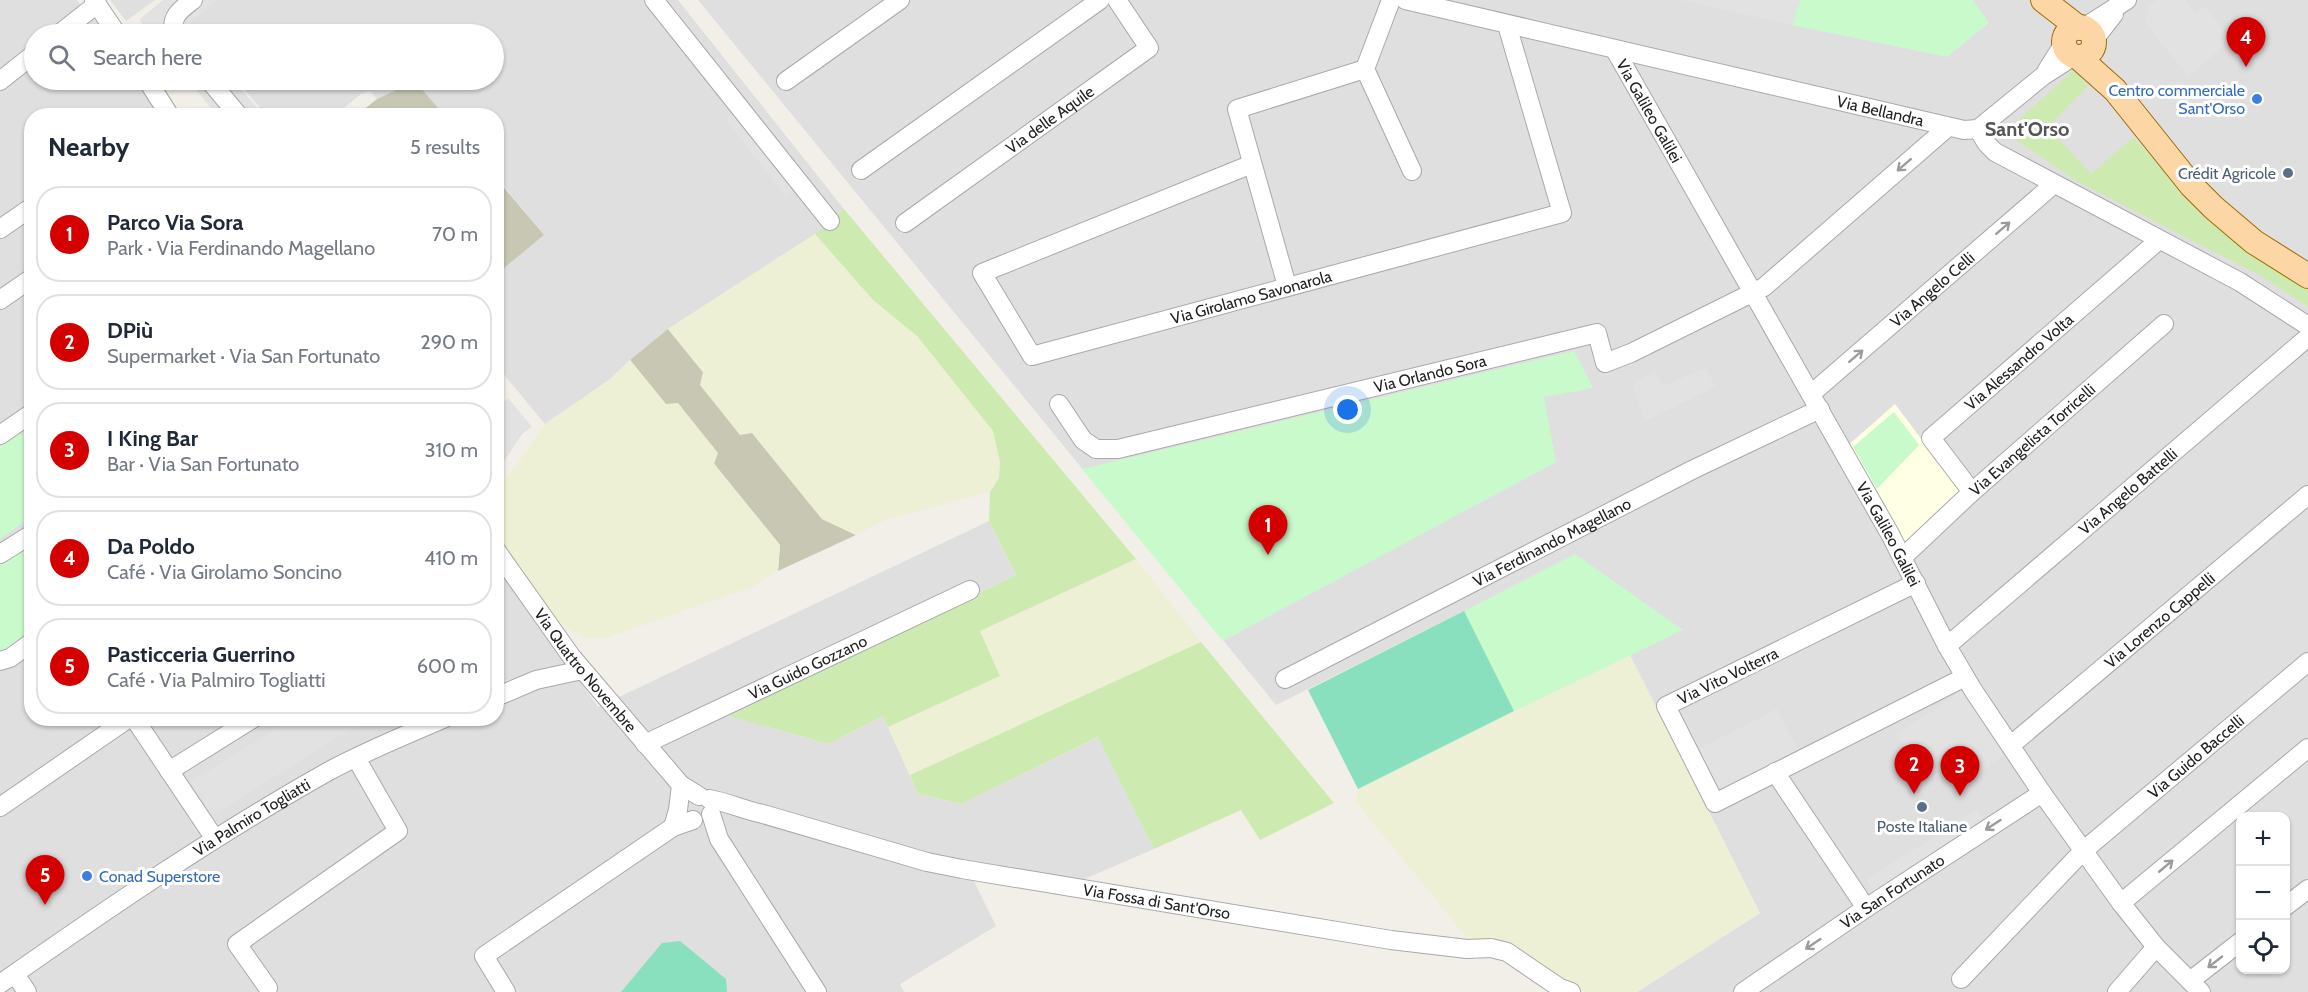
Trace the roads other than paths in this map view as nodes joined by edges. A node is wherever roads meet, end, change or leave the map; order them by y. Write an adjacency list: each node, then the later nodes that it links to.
1 (193, 0): 13 (street)
2 (654, 0): 32 (street)
3 (900, 0): 20 (street)
4 (1100, 0): 28 (street)
5 (1117, 0): 33 (street, Via delle Aquile)
6 (1391, 0): 18 (street)
7 (1405, 0): 14 (street, Via Bellandra)
8 (2041, 0): 15 (main road)
9 (96, 2): 11 (street); 12 (street)
10 (2124, 3): 15 (street)
11 (70, 24)
12 (110, 24)
13 (172, 24)
14 (1507, 25): 16 (street, Via Bellandra); 38 (street, Via Girolamo Savonarola)
15 (2078, 42): 26 (street); 36 (main road)
16 (1615, 50): 25 (street, Via Bellandra); 39 (street, Via Galileo Galilei)
17 (24, 62): 19 (street)
18 (1365, 69): 27 (street); 29 (street)
19 (0, 81)
20 (786, 81)
21 (153, 90): 23 (street)
22 (217, 90): 24 (street)
23 (165, 108)
24 (232, 108)
25 (1948, 127): 26 (street, Via Bellandra); 39 (street, one-way to 39)
26 (1978, 129): 30 (street)
27 (1252, 164): 38 (street); 38 (street, Via Girolamo Savonarola)
28 (861, 170)
29 (1412, 171)
30 (2054, 184): 35 (street); 44 (street, Via Angelo Celli, one-way to 30)
31 (24, 215): 34 (street)
32 (830, 220)
33 (905, 223)
34 (0, 229)
35 (2159, 240): 42 (street); 48 (street, Via Alessandro Volta)
36 (2308, 276)
37 (24, 284): 40 (street)
38 (1287, 286)
39 (1752, 292): 44 (street, Via Galileo Galilei); 45 (street, Via Orlando Sora)
40 (0, 300)
41 (2163, 324): 48 (street, Via Evangelista Torricelli)
42 (2308, 326)
43 (2308, 337): 56 (street, Via Angelo Battelli)
44 (1815, 402): 52 (street, Via Galileo Galilei); 62 (street, Via Ferdinando Magellano)
45 (1059, 404)
46 (24, 418): 47 (street)
47 (0, 435)
48 (1972, 492): 52 (street, Via Evangelista Torricelli)
49 (2308, 495): 69 (street, Via Lorenzo Cappelli)
50 (24, 539): 51 (street)
51 (0, 554)
52 (1902, 558): 54 (street, Via Galileo Galilei)
53 (504, 565): 60 (street, Via Quattro Novembre)
54 (1916, 582): 56 (street, Via Galileo Galilei); 73 (street, Via Vito Volterra)
55 (970, 590): 68 (street, Via Guido Gozzano)
56 (1947, 646): 61 (street, Via Galileo Galilei)
57 (24, 648): 58 (street)
58 (0, 661)
59 (2308, 662): 80 (street, Via Guido Baccelli)
60 (576, 663): 63 (street); 68 (street, Via Quattro Novembre)
61 (1965, 677): 69 (street, Via Galileo Galilei); 73 (street)
62 (1286, 679)
63 (504, 694)
64 (117, 726): 76 (street)
65 (139, 726): 72 (street)
66 (241, 726): 72 (street)
67 (427, 726): 71 (street, Via Palmiro Togliatti)
68 (645, 744): 74 (street, Via Quattro Novembre)
69 (2011, 745): 75 (street, Via Galileo Galilei)
70 (2308, 748): 82 (street, one-way to 70)
71 (356, 758): 79 (street, Via Palmiro Togliatti); 90 (street)
72 (169, 771): 79 (street)
73 (1775, 772): 84 (street)
74 (681, 785): 77 (street, Via Quattro Novembre); 78 (street)
75 (2042, 793): 80 (street, Via Galileo Galilei); 84 (street, Via San Fortunato, one-way to 84)
76 (0, 807)
77 (699, 810): 78 (street); 93 (street); 94 (street, Via Fossa di Sant'Orso)
78 (673, 827): 92 (street)
79 (215, 839): 87 (street, Via Palmiro Togliatti)
80 (2083, 851): 82 (street, Via Galileo Galilei); 88 (street, Via Guido Baccelli)
81 (2308, 889): 83 (street)
82 (2121, 903): 85 (street, Via Galileo Galilei)
83 (2290, 903)
84 (1866, 908): 95 (street, Via San Fortunato, one-way to 95)
85 (2156, 947): 89 (street, Via Galileo Galilei); 96 (street)
86 (2236, 947): 89 (street, one-way to 89)
87 (7, 979): 91 (street)
88 (1961, 979)
89 (2196, 987)
90 (268, 988)
91 (27, 992)
92 (506, 992)
93 (817, 992)
94 (1571, 992)
95 (1743, 992)
96 (2117, 992)

